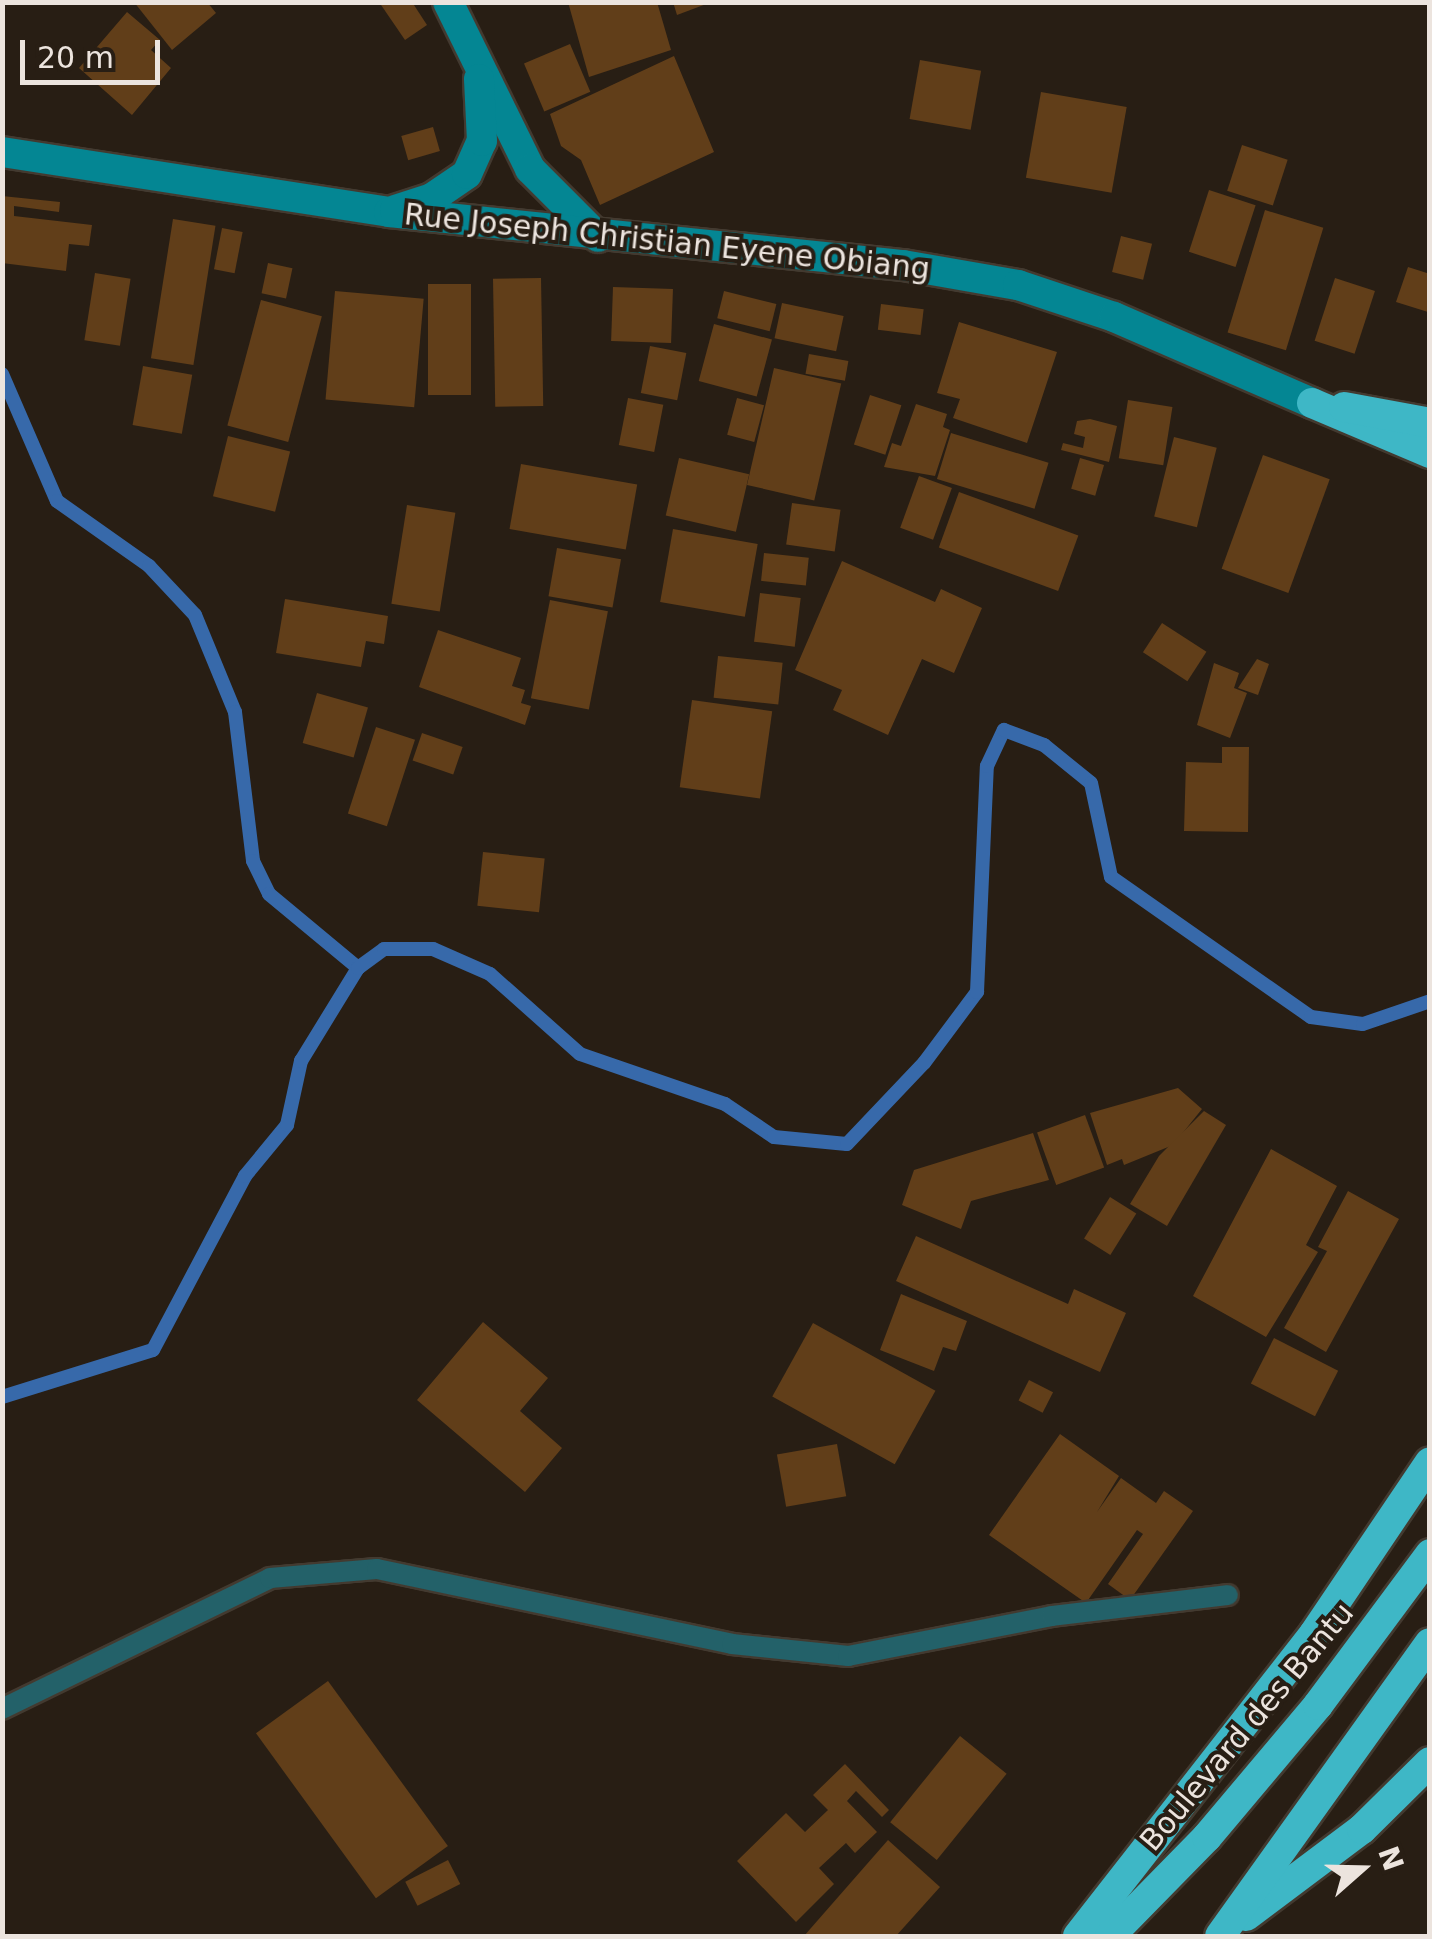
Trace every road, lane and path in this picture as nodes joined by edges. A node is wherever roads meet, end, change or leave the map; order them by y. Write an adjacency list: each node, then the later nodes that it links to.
1 (448, 2): 2 (street)
2 (476, 62): 4 (street); 5 (street)
3 (2, 152): 4 (street, Rue Joseph Christian Eyene Obiang)
4 (389, 212): 5 (street, Rue Joseph Christian Eyene Obiang)
5 (600, 238): 6 (street, Rue Joseph Christian Eyene Obiang)
6 (1312, 403): 7 (highway); 8 (highway)
7 (1430, 423)
8 (1430, 453)
9 (1430, 1462): 16 (highway)
10 (1430, 1554): 17 (highway, Boulevard des Bantu)
11 (1228, 1595): 13 (lane)
12 (1430, 1643): 15 (highway)
13 (2, 1708)
14 (1430, 1762): 15 (highway)
15 (1222, 1934)
16 (1078, 1936)
17 (1110, 1936)

